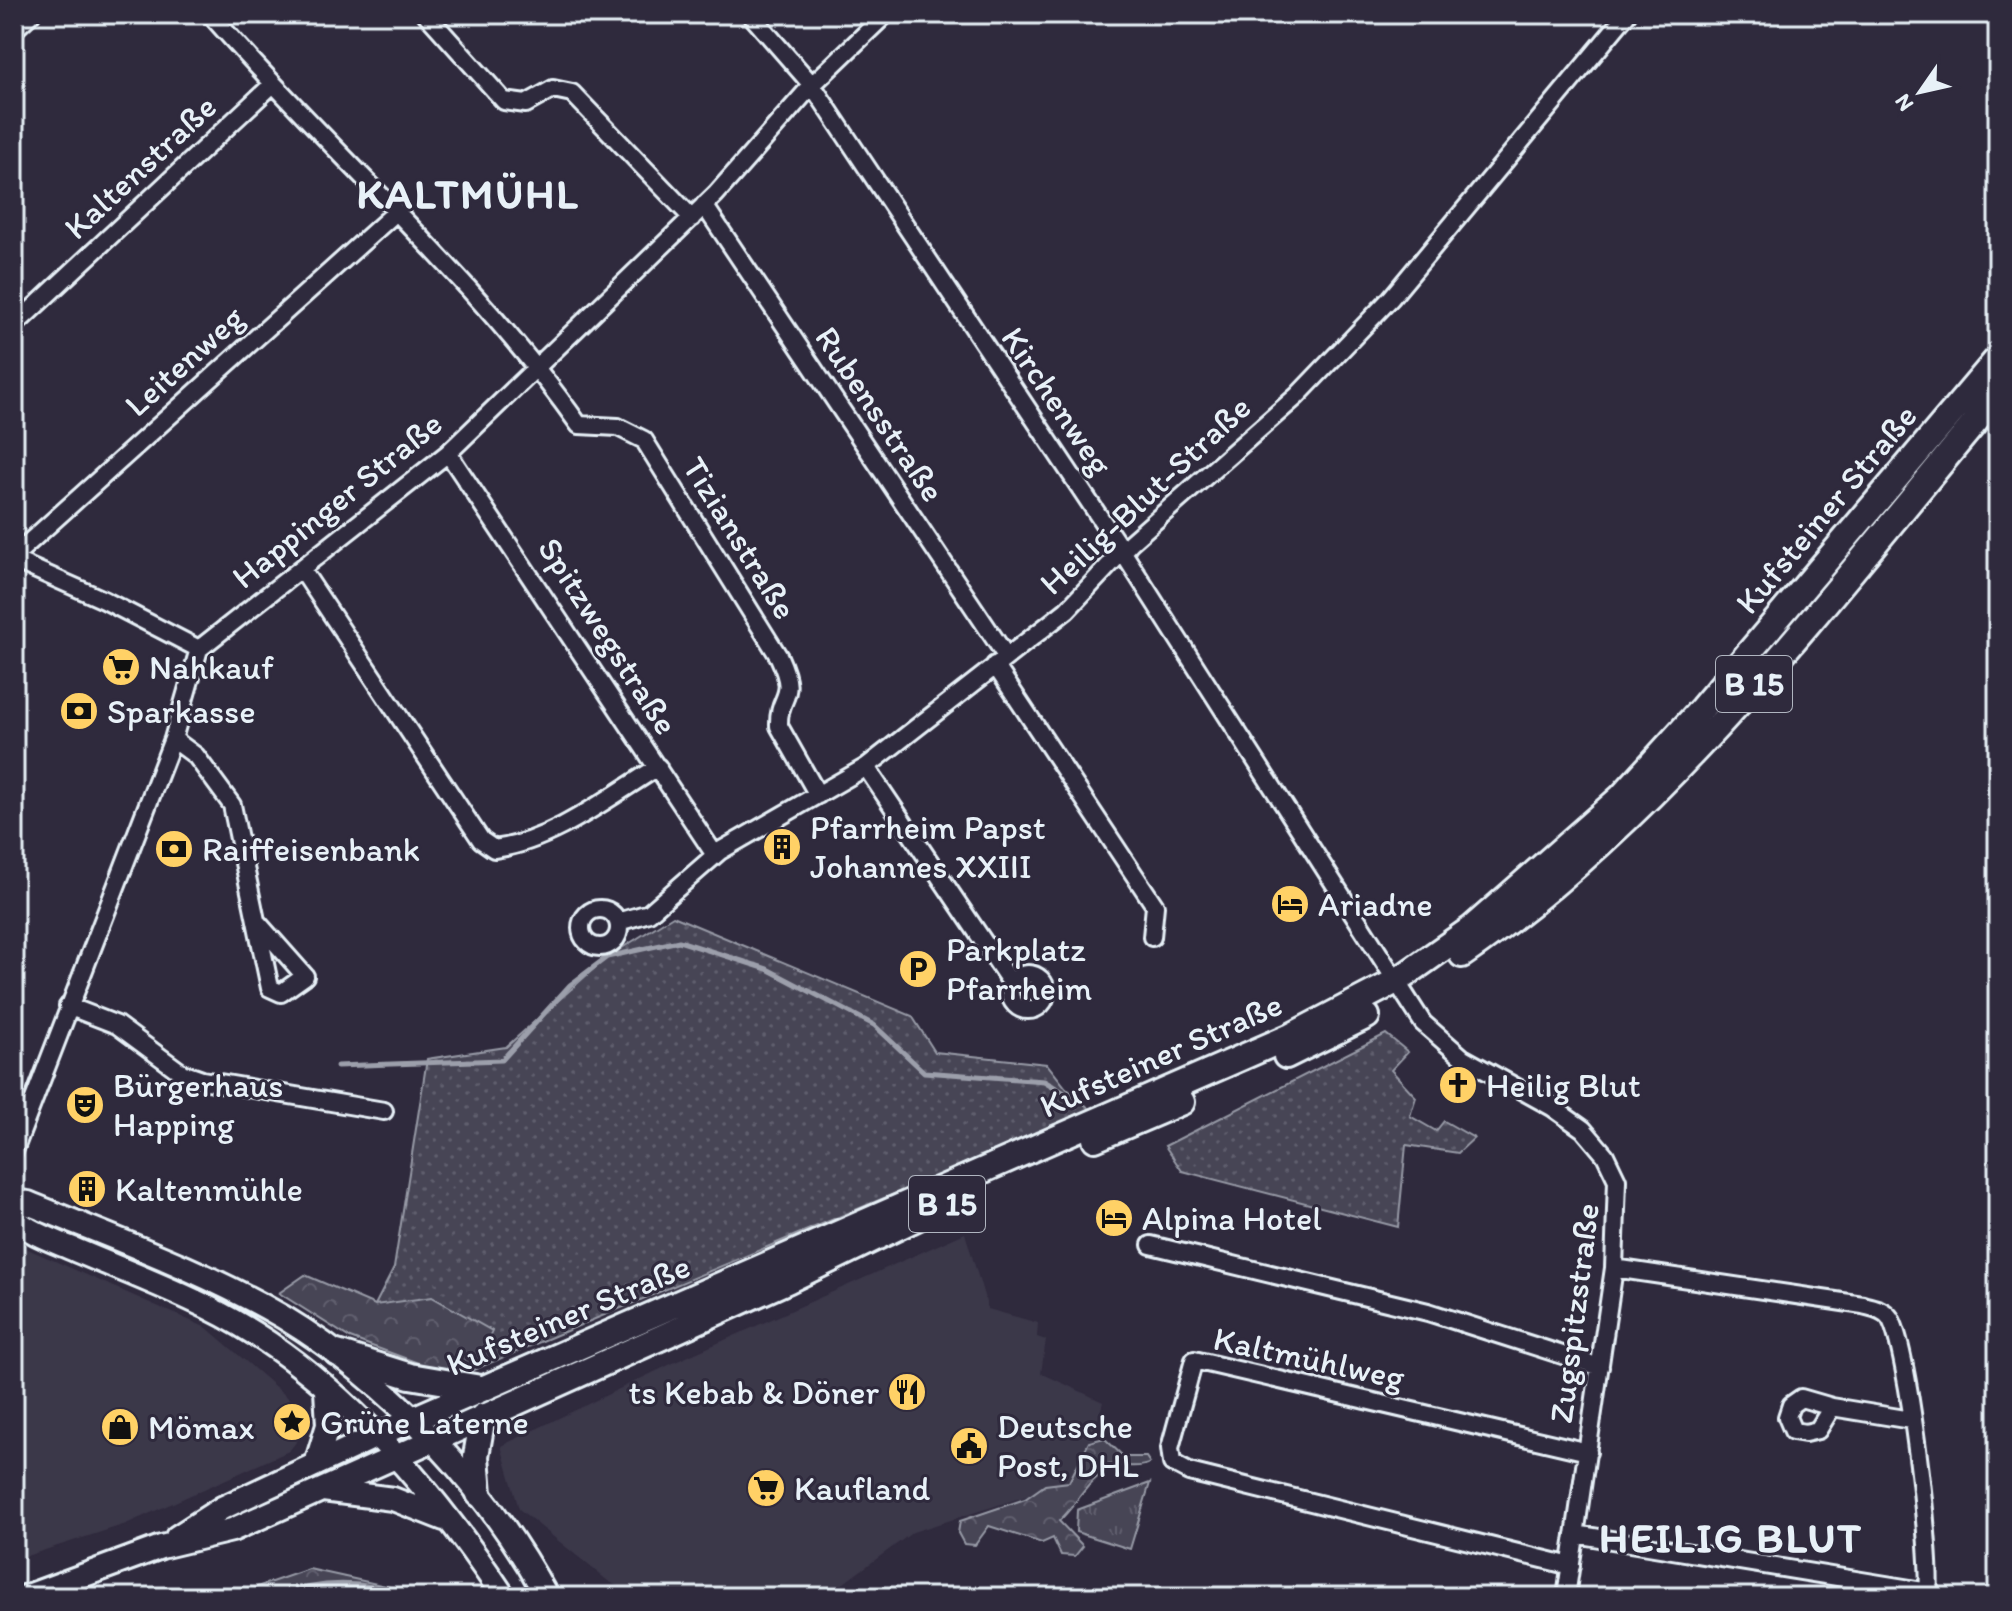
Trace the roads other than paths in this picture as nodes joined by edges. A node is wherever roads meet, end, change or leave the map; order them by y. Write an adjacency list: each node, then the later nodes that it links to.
1 (31, 14): 7 (street)
2 (210, 14): 8 (street)
3 (426, 14): 12 (street)
4 (750, 14): 9 (street, Kirchenweg)
5 (886, 14): 9 (street, Happinger Straße)
6 (1627, 14): 18 (street, Heilig-Blut-Straße)
7 (14, 30)
8 (272, 85): 11 (street); 13 (street, Kaltenstraße)
9 (812, 85): 10 (street, Happinger Straße); 18 (street, Kirchenweg)
10 (704, 205): 12 (street, Happinger Straße); 22 (street, Rubensstraße)
11 (395, 213): 15 (street); 19 (street, Leitenweg)
12 (692, 218): 15 (street, Happinger Straße)
13 (14, 326)
14 (1998, 358): 32 (main road, Kufsteiner Straße / B 15)
15 (537, 365): 17 (street, Happinger Straße); 26 (street, Tizianstraße)
16 (1998, 395): 32 (main road, Kufsteiner Straße / B 15)
17 (448, 453): 20 (street, Happinger Straße); 24 (street, Spitzwegstraße)
18 (1122, 551): 22 (street, Heilig-Blut-Straße); 32 (street, Kirchenweg)
19 (14, 558): 21 (street)
20 (302, 570): 21 (street, Happinger Straße); 24 (street)
21 (199, 649): 23 (street)
22 (1001, 661): 25 (street, Heilig-Blut-Straße); 30 (street, Rubensstraße)
23 (173, 739): 29 (street); 33 (street)
24 (658, 767): 27 (street, Spitzwegstraße)
25 (866, 767): 26 (street, Heilig-Blut-Straße); 31 (street)
26 (818, 795): 27 (street, Heilig-Blut-Straße)
27 (715, 855): 28 (street, Heilig-Blut-Straße)
28 (618, 922)
29 (258, 923)
30 (1152, 937)
31 (1012, 984)
32 (1401, 987): 39 (street, Zugspitzstraße); 42 (main road, Kufsteiner Straße / B 15); 45 (main road, Kufsteiner Straße / B 15)
33 (68, 1006): 34 (street); 35 (street)
34 (384, 1111)
35 (14, 1151)
36 (14, 1201): 40 (main road)
37 (14, 1218): 43 (main road)
38 (1151, 1245): 41 (street)
39 (1614, 1268): 41 (street, Zugspitzstraße); 47 (street)
40 (337, 1353): 42 (main road); 46 (main road)
41 (1600, 1367): 50 (street, Zugspitzstraße)
42 (484, 1388): 46 (main road, Kufsteiner Straße / B 15)
43 (326, 1390): 48 (main road); 52 (main road)
44 (1832, 1407): 47 (street)
45 (483, 1416): 49 (main road, Kufsteiner Straße / B 15); 54 (main road)
46 (411, 1420): 48 (main road, Kufsteiner Straße); 49 (main road)
47 (1911, 1420): 59 (street)
48 (375, 1437): 51 (main road); 52 (main road, Kufsteiner Straße)
49 (431, 1441): 51 (main road, Kufsteiner Straße); 54 (main road)
50 (1588, 1452): 56 (street, Zugspitzstraße); 58 (street, Kaltmühlweg)
51 (395, 1458): 53 (main road, Kufsteiner Straße); 55 (main road)
52 (316, 1464): 57 (main road, Kufsteiner Straße)
53 (321, 1490): 55 (main road); 57 (main road, Kufsteiner Straße)
54 (479, 1494): 62 (main road)
55 (450, 1522): 61 (main road)
56 (1575, 1534): 58 (street, Zugspitzstraße); 59 (street)
57 (161, 1547): 60 (main road, Kufsteiner Straße)
58 (1571, 1566): 65 (street, Zugspitzstraße)
59 (1929, 1594)
60 (25, 1597)
61 (504, 1597)
62 (547, 1597)
63 (842, 1597): 64 (street)
64 (853, 1597)
65 (1566, 1597)

